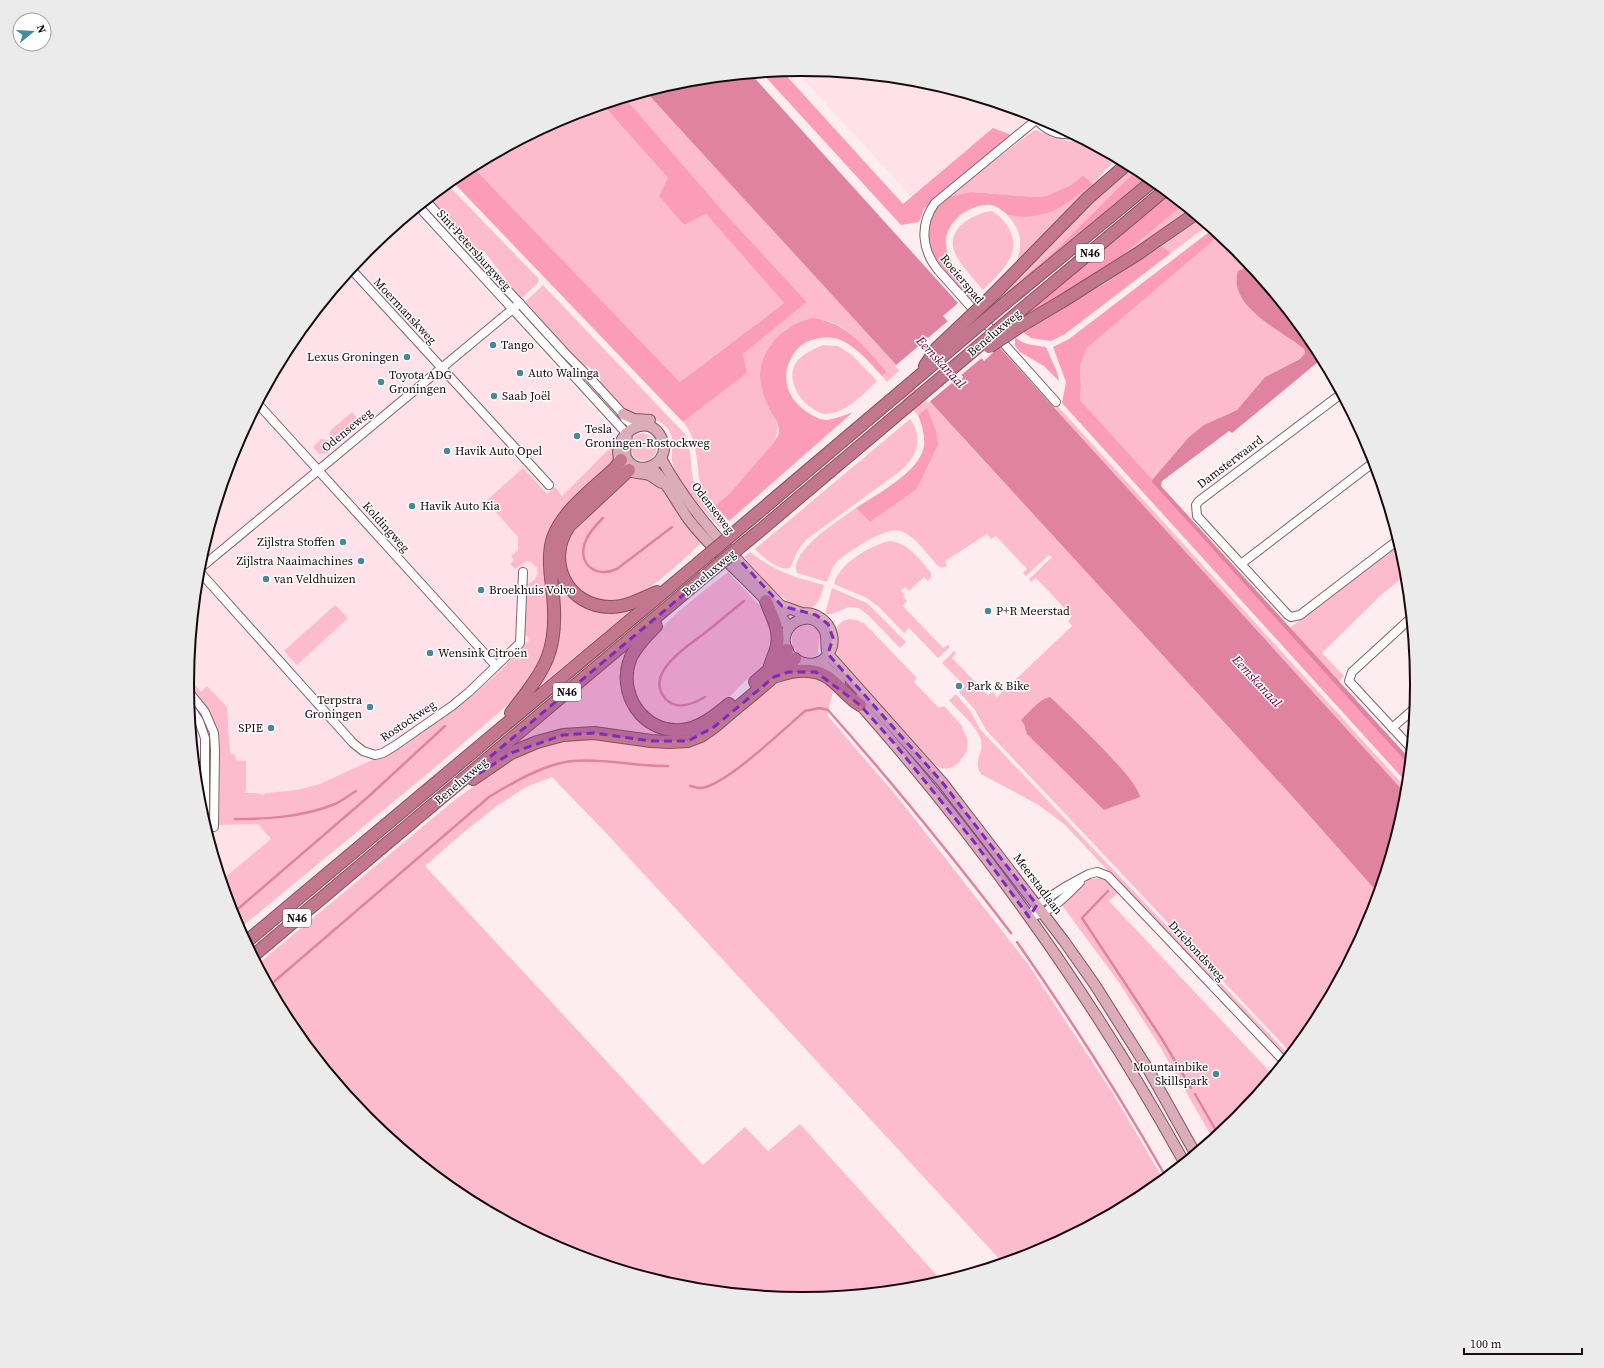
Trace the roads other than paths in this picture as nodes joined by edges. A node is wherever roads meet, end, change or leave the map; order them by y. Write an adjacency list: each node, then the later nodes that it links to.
1 (1030, 120): 19 (street, Roeierspad)
2 (1041, 125): 3 (street)
3 (1059, 134)
4 (1117, 163): 7 (highway, N46)
5 (1123, 168): 7 (highway, N46)
6 (1149, 185): 17 (highway, Beneluxweg / N46, bridge)
7 (1102, 186): 17 (highway, N46, bridge)
8 (1161, 194): 15 (highway, Beneluxweg / N46)
9 (429, 204): 13 (street, Sint-Petersburgweg)
10 (422, 210): 14 (street, Sint-Petersburgweg)
11 (1190, 217): 15 (highway, N46)
12 (354, 273): 16 (street, Moermanskweg)
13 (520, 304): 14 (street, Odenseweg); 21 (street)
14 (512, 310): 16 (street, Odenseweg); 22 (street)
15 (1018, 321): 36 (highway, Beneluxweg / N46, bridge)
16 (442, 369): 27 (street, Odenseweg); 30 (street)
17 (917, 377): 37 (highway, Beneluxweg / N46, bridge)
18 (1338, 397): 33 (street, Damsterwaard)
19 (1056, 402)
20 (261, 407): 27 (street, Koldingweg)
21 (623, 414): 22 (street); 29 (main road)
22 (628, 433): 23 (main road); 24 (main road); 26 (main road)
23 (661, 458): 28 (main road); 29 (main road, Odenseweg)
24 (621, 460): 26 (main road); 52 (highway, N46)
25 (1369, 466): 33 (street)
26 (631, 468): 28 (main road); 37 (highway, N46)
27 (318, 470): 32 (street, Odenseweg); 45 (street, Koldingweg)
28 (646, 471): 38 (main road, Odenseweg)
29 (671, 475): 39 (main road, Odenseweg)
30 (549, 485)
31 (1393, 544): 33 (street, Damsterwaard)
32 (206, 563)
33 (1241, 564)
34 (523, 572): 45 (street, Rostockweg)
35 (204, 577): 45 (street, Rostockweg)
36 (694, 585): 46 (highway, N46); 54 (highway, Beneluxweg / N46)
37 (671, 586): 52 (highway, Beneluxweg / N46)
38 (766, 601): 41 (main road, Odenseweg); 46 (highway)
39 (800, 616): 41 (main road); 42 (main road)
40 (1407, 621): 51 (street)
41 (789, 627): 43 (main road)
42 (828, 654): 44 (main road); 57 (main road, Meerstadlaan)
43 (791, 655): 44 (main road); 46 (highway, N46)
44 (819, 662): 48 (main road)
45 (496, 666)
46 (772, 673): 48 (highway, N46); 54 (highway, N46)
47 (194, 699): 56 (street)
48 (860, 705): 58 (main road)
49 (1409, 713): 51 (street)
50 (195, 715): 55 (street)
51 (1392, 728): 53 (street)
52 (497, 732): 59 (highway, Beneluxweg / N46)
53 (1407, 744)
54 (441, 798): 60 (highway, Beneluxweg / N46)
55 (208, 813)
56 (210, 818)
57 (1040, 909): 58 (street, Driebondsweg); 61 (street, Driebondsweg); 62 (main road, Meerstadlaan)
58 (1029, 917): 63 (main road)
59 (250, 939)
60 (257, 953)
61 (1281, 1058)
62 (1193, 1149)
63 (1182, 1158)

